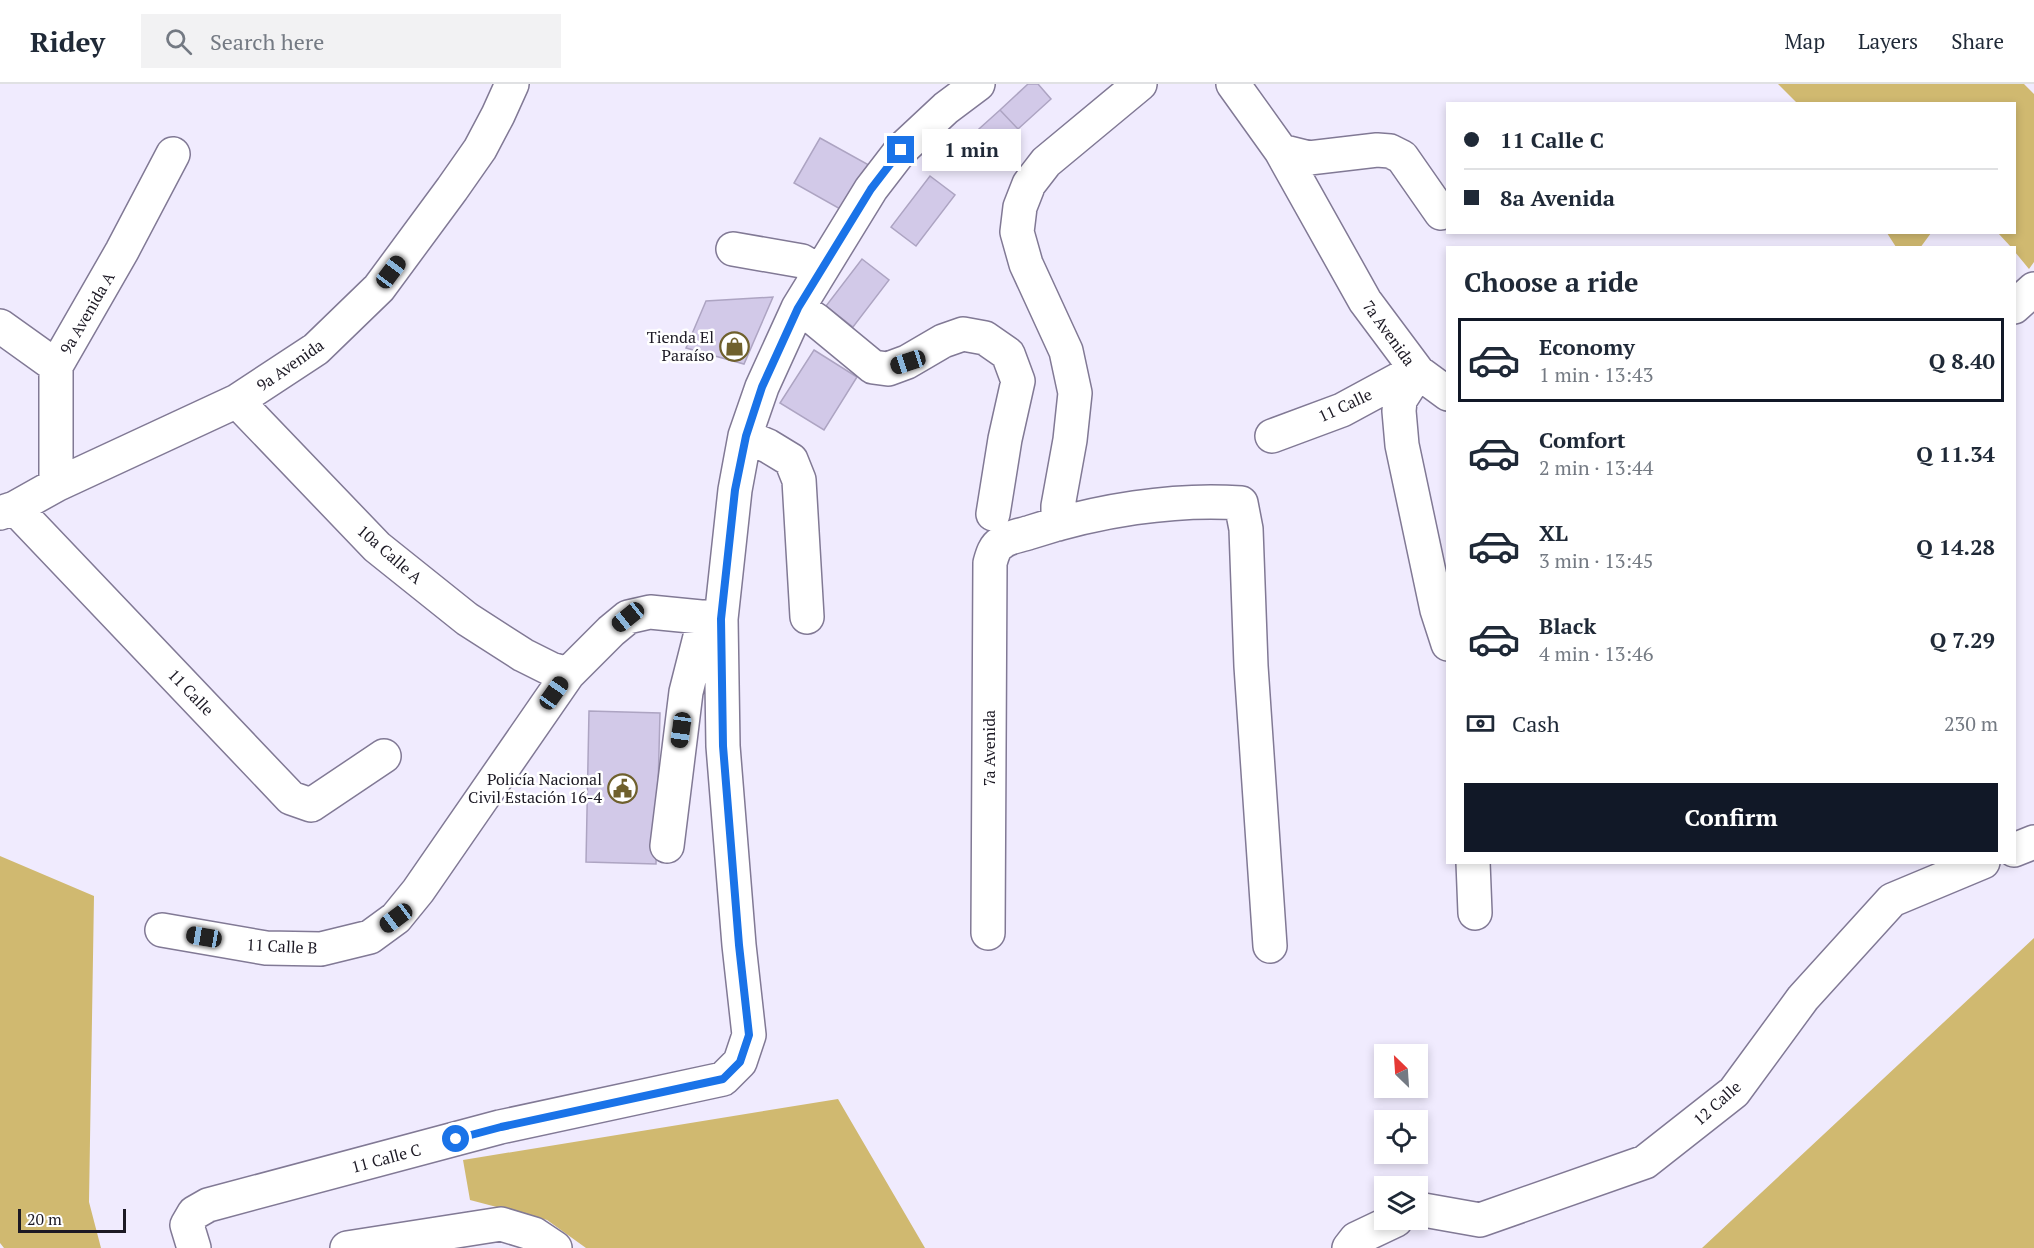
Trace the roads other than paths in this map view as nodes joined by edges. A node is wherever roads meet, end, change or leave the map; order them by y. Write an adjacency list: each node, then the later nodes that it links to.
1 (512, 84): 17 (street, 9a Avenida)
2 (978, 84): 9 (street)
3 (1140, 84): 23 (street)
4 (1233, 84): 5 (street, 7a Avenida)
5 (1281, 151): 7 (street); 15 (street, 7a Avenida)
6 (173, 154): 14 (street, 9a Avenida A)
7 (1441, 213)
8 (733, 249): 9 (street)
9 (820, 272): 12 (street)
10 (2034, 289): 11 (street)
11 (2016, 305)
12 (798, 308): 18 (street); 22 (street)
13 (0, 326): 14 (street)
14 (56, 366): 20 (street, 9a Avenida A)
15 (1417, 371): 16 (street); 19 (street, 11 Calle); 26 (street, 7a Avenida)
16 (1446, 393)
17 (237, 401): 20 (street, 9a Avenida); 27 (street, 10a Calle A)
18 (746, 436): 24 (street); 25 (street)
19 (1272, 436)
20 (56, 485): 21 (street, 9a Avenida)
21 (8, 511): 28 (street, 11 Calle)
22 (993, 514)
23 (1058, 524): 36 (street, 7a Avenida); 37 (street)
24 (807, 617)
25 (713, 618): 27 (street, 11 Calle B); 30 (street); 40 (street, 11 Calle C)
26 (1446, 638)
27 (568, 674): 35 (street, 11 Calle B)
28 (384, 756)
29 (2034, 842): 31 (street)
30 (667, 846)
31 (2016, 849)
32 (1473, 864): 34 (street)
33 (1978, 864): 38 (street, 12 Calle)
34 (1475, 913)
35 (162, 930)
36 (988, 933)
37 (1270, 946)
38 (1428, 1211)
39 (1375, 1230): 43 (street)
40 (194, 1248)
41 (347, 1248): 42 (street)
42 (555, 1248)
43 (1349, 1248)

